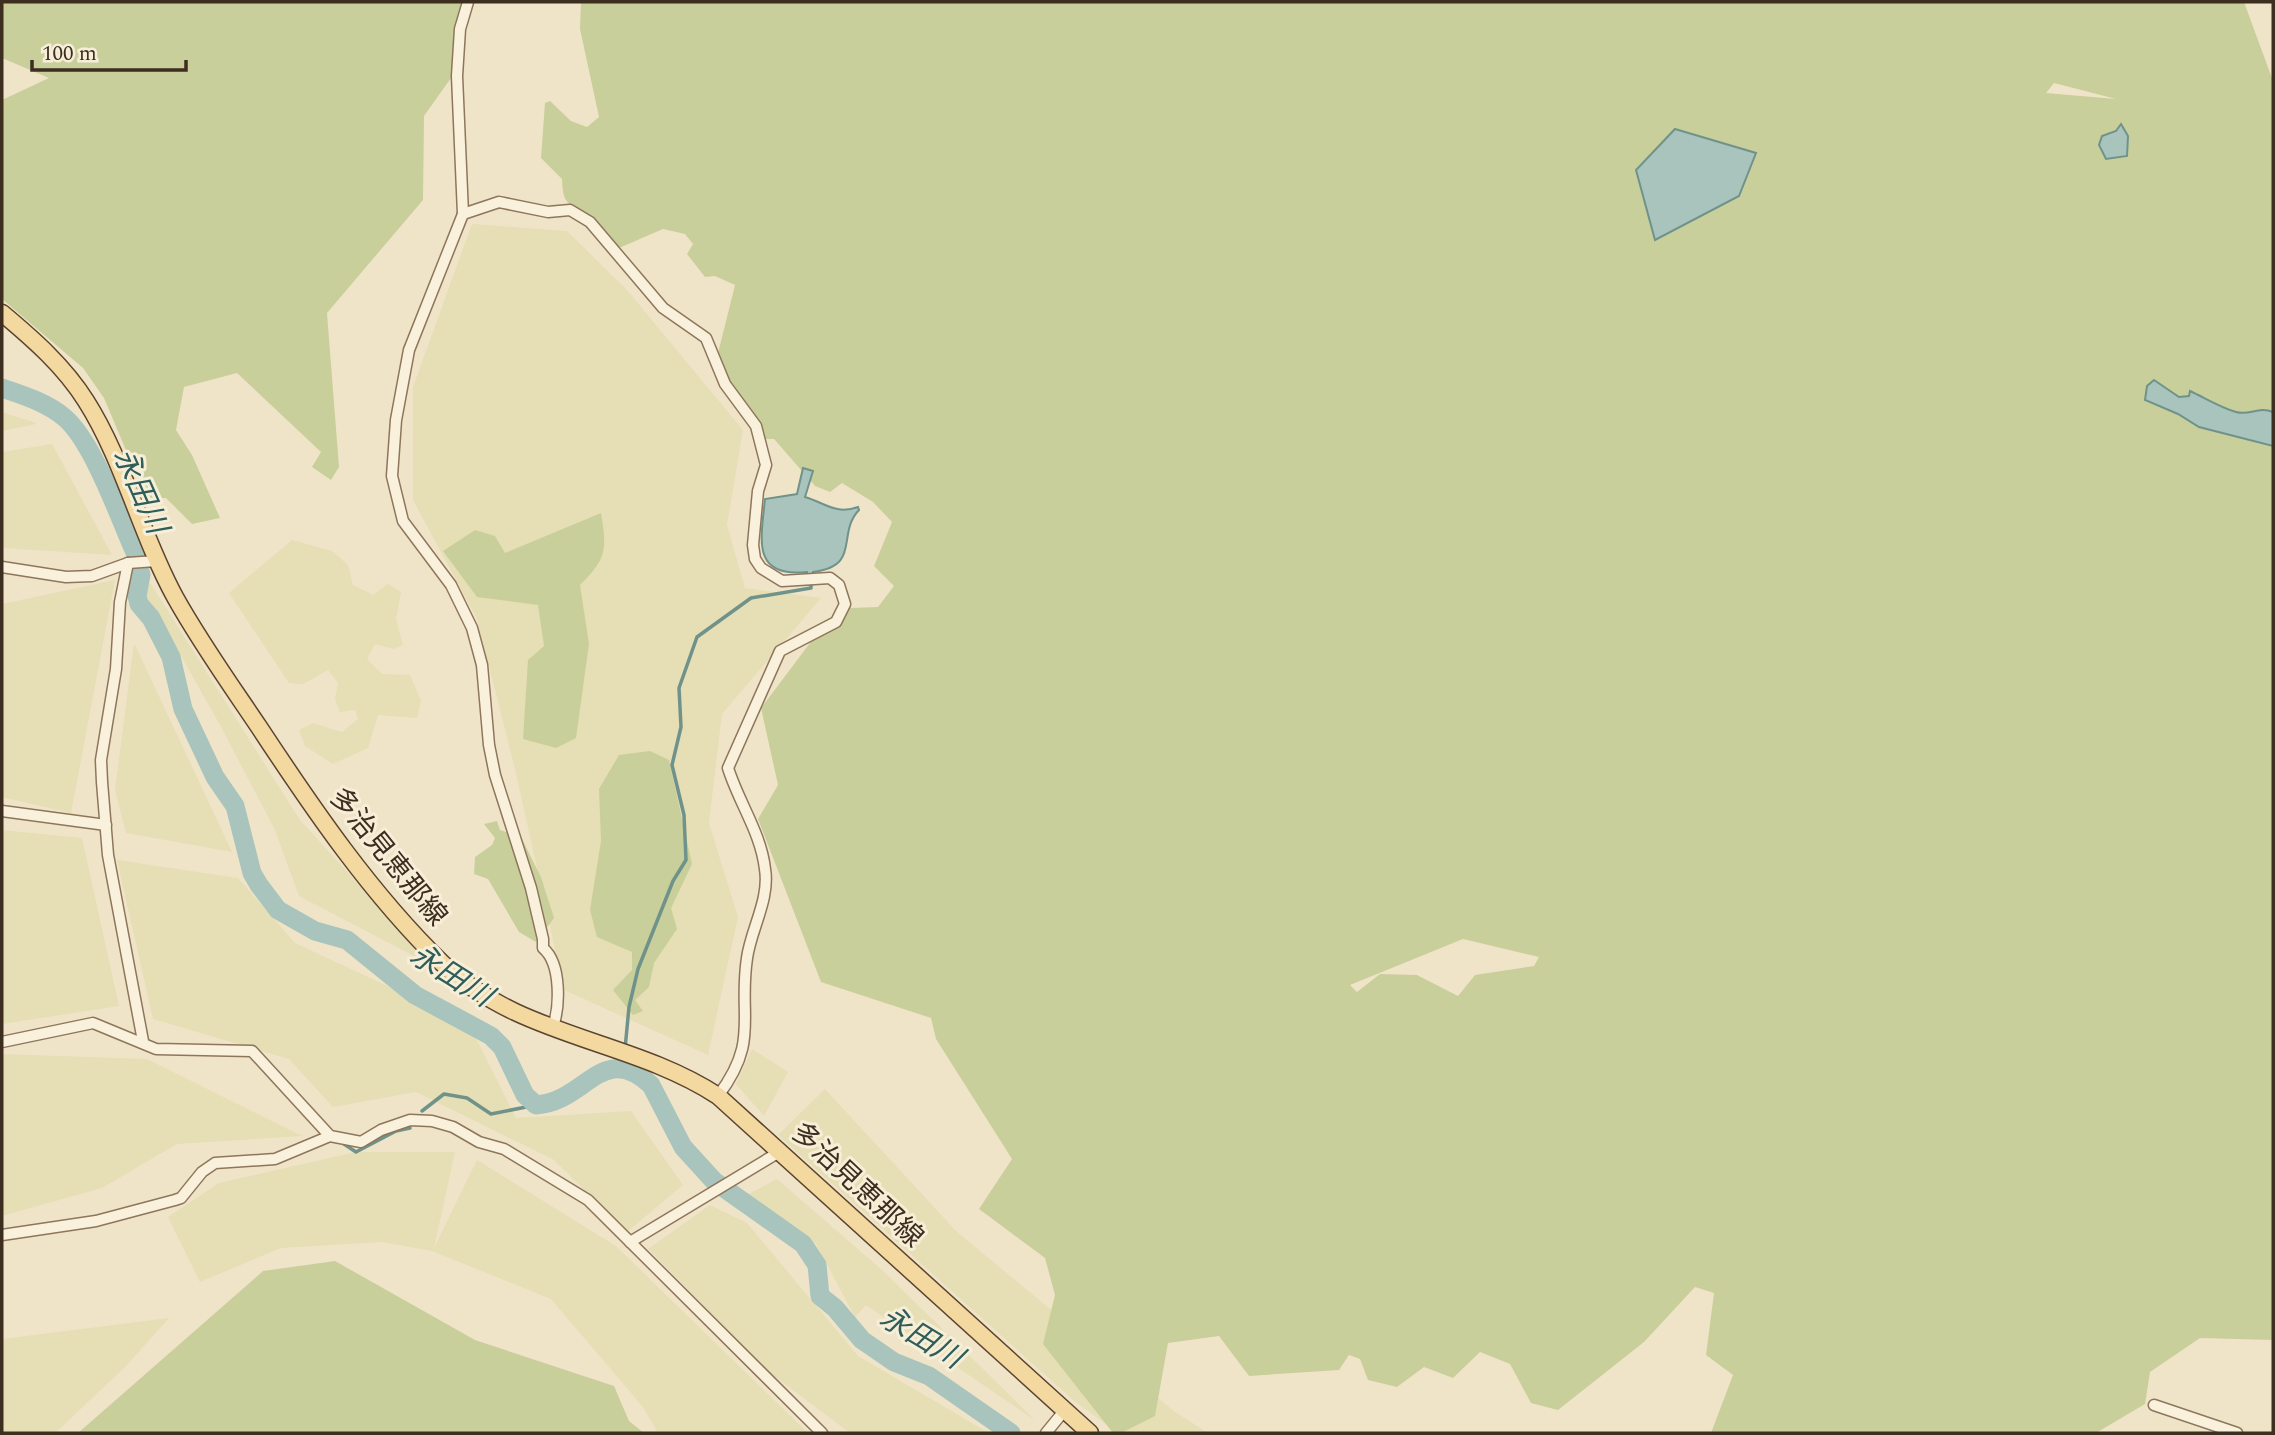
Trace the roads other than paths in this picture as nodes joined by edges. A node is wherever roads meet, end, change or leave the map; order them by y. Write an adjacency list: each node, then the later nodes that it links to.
1 (468, 2): 2 (street)
2 (463, 214): 9 (street); 12 (street)
3 (2, 313): 4 (main road, 多治見恵那線)
4 (156, 561): 5 (street); 9 (main road, 多治見恵那線)
5 (128, 564): 6 (street); 8 (street)
6 (2, 567)
7 (2, 811): 8 (street)
8 (106, 825): 10 (street)
9 (552, 1029): 12 (main road, 多治見恵那線)
10 (143, 1041): 11 (street); 13 (street)
11 (2, 1042)
12 (718, 1096): 14 (main road, 多治見恵那線)
13 (330, 1136): 15 (street); 16 (street)
14 (781, 1151): 16 (street); 18 (main road, 多治見恵那線)
15 (2, 1235)
16 (630, 1242): 19 (street)
17 (2154, 1405): 22 (street)
18 (1064, 1411): 20 (street); 21 (main road, 多治見恵那線)
19 (822, 1433)
20 (1046, 1433)
21 (1090, 1433)
22 (2238, 1433)

